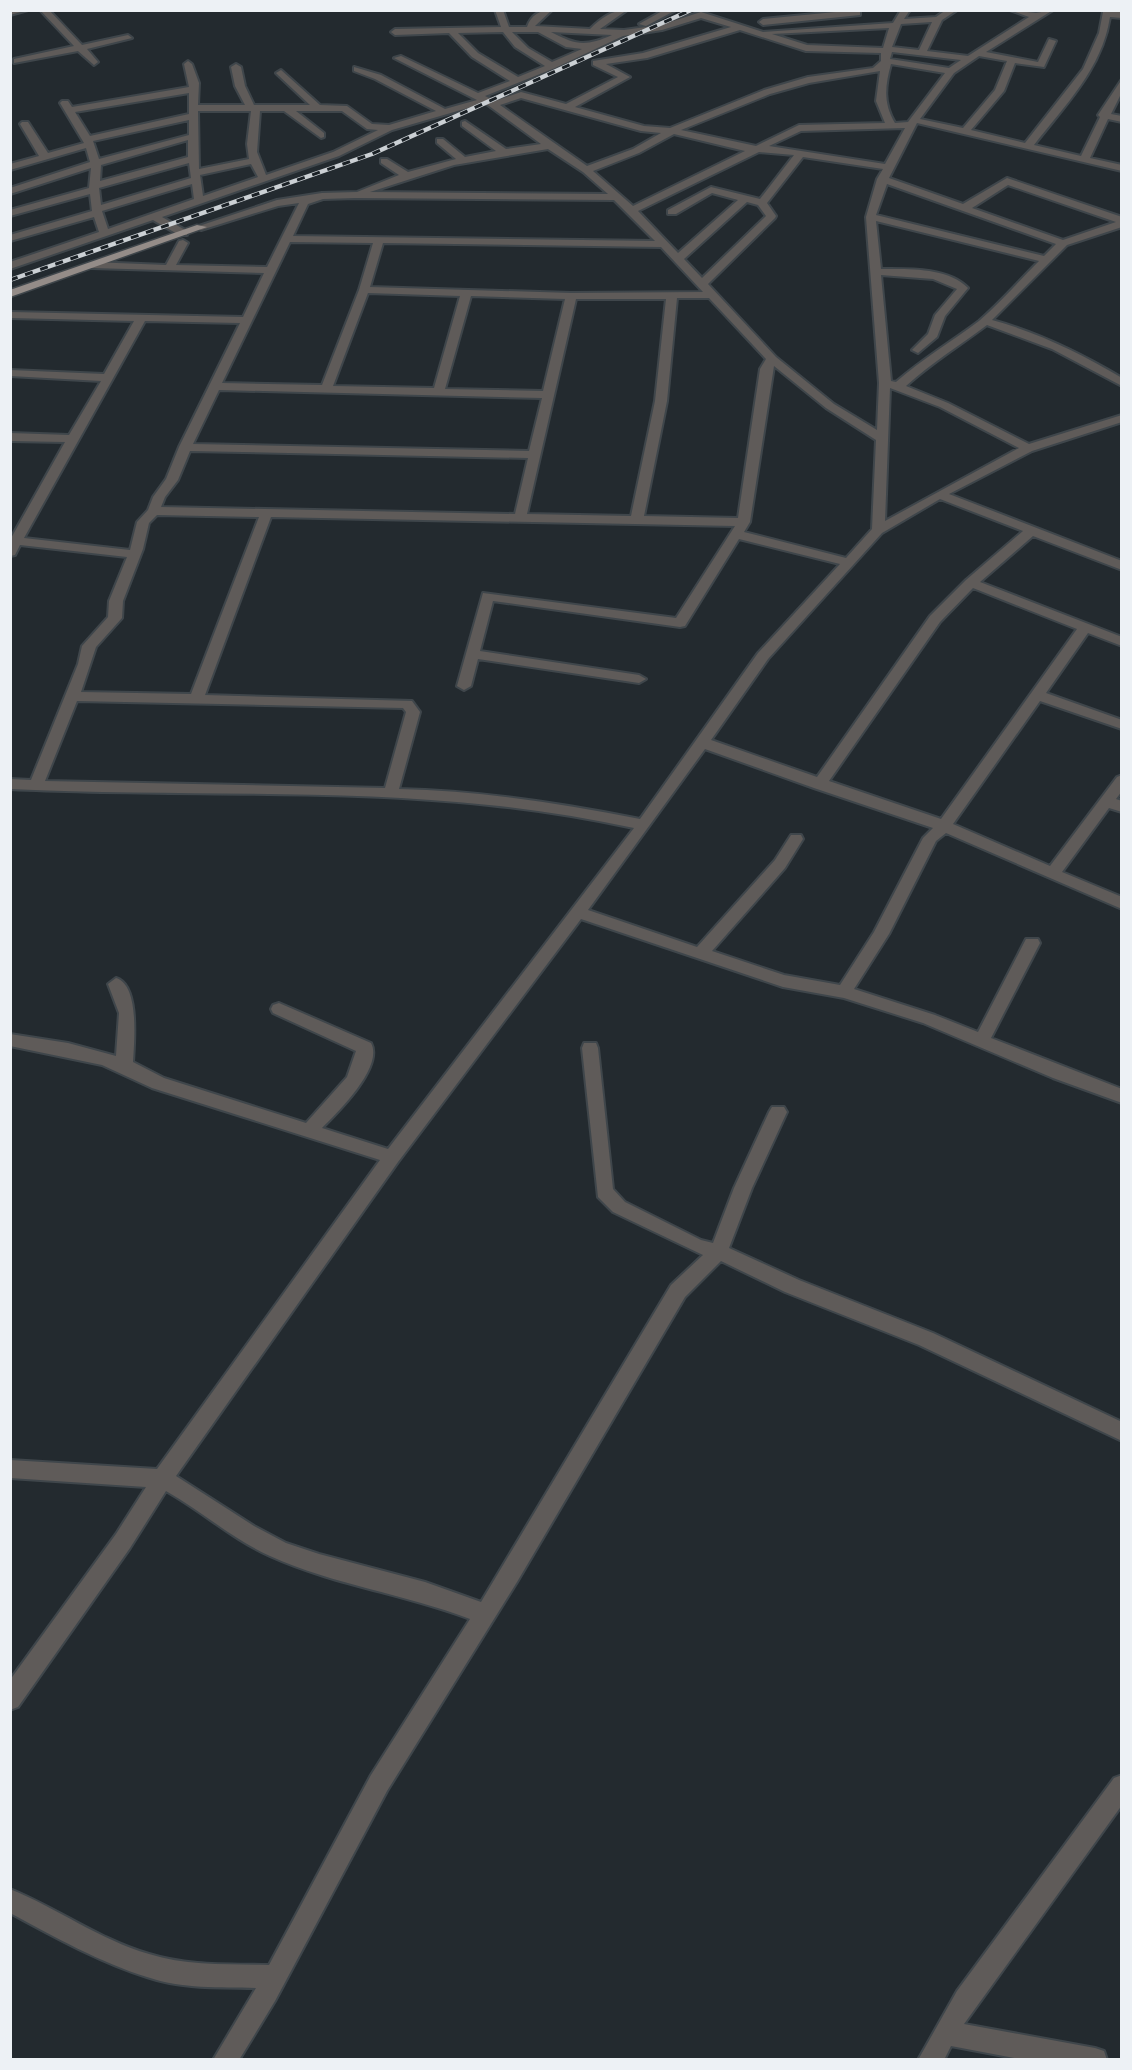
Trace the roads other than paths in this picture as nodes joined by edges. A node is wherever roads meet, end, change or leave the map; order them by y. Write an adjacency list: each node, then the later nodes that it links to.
1 (24, 10): 12 (street)
2 (44, 10): 31 (street)
3 (499, 10): 23 (street)
4 (548, 10): 21 (street)
5 (623, 10): 22 (street)
6 (672, 10): 26 (street)
7 (906, 10): 17 (street)
8 (953, 10): 16 (street)
9 (1014, 10): 15 (street)
10 (1049, 10): 15 (street)
11 (857, 12): 13 (street); 18 (street)
12 (10, 13)
13 (818, 13): 19 (street)
14 (1122, 15): 70 (street)
15 (1035, 16): 35 (street)
16 (938, 19): 17 (street); 33 (street)
17 (896, 24): 18 (street); 34 (street)
18 (864, 26): 20 (street)
19 (738, 27): 26 (street); 27 (street); 53 (street)
20 (828, 28): 27 (street); 32 (street)
21 (535, 29): 22 (street); 23 (street); 30 (street)
22 (594, 30): 26 (street)
23 (504, 31): 25 (street); 41 (street)
24 (395, 32): 25 (street)
25 (452, 32): 46 (street)
26 (624, 33): 30 (street)
27 (757, 33): 32 (street)
28 (128, 38): 31 (street)
29 (1053, 41): 37 (street)
30 (591, 46): 41 (street)
31 (80, 48): 38 (street); 39 (street)
32 (844, 50): 34 (street)
33 (922, 53): 34 (street); 35 (street)
34 (888, 54): 44 (street); 61 (street); 63 (street)
35 (975, 56): 37 (street); 44 (street)
36 (398, 58): 49 (street)
37 (1012, 60): 64 (street)
38 (17, 61)
39 (94, 62)
40 (188, 64): 48 (street)
41 (552, 66): 46 (street)
42 (236, 67): 52 (street)
43 (357, 69): 55 (street)
44 (951, 71): 58 (street)
45 (281, 73): 51 (street)
46 (517, 81): 49 (street)
47 (1122, 82): 56 (street)
48 (194, 89): 54 (street); 68 (street)
49 (486, 100): 53 (street); 55 (street); 69 (street)
50 (284, 106): 51 (street); 52 (street); 65 (street)
51 (316, 106): 62 (street)
52 (253, 107): 54 (street); 78 (street)
53 (566, 108): 63 (street)
54 (195, 112): 66 (street); 68 (street)
55 (444, 112): 62 (street)
56 (1103, 115): 57 (street); 76 (street)
57 (1122, 119)
58 (912, 123): 61 (street); 64 (street); 81 (street)
59 (25, 124): 74 (street)
60 (465, 124): 72 (street)
61 (892, 126): 71 (street)
62 (389, 128): 87 (street)
63 (673, 131): 71 (street); 84 (street)
64 (964, 133): 70 (street)
65 (321, 135)
66 (194, 136): 75 (street); 80 (street)
67 (440, 141): 79 (street)
68 (88, 142): 74 (street); 80 (street)
69 (548, 146): 72 (street); 84 (street)
70 (1027, 147): 76 (street)
71 (760, 149): 73 (street); 99 (street)
72 (503, 152): 79 (street)
73 (800, 154): 81 (street); 97 (street)
74 (45, 157): 82 (street)
75 (193, 159): 86 (street); 89 (street)
76 (1084, 159): 83 (street)
77 (384, 160): 85 (street)
78 (252, 161): 86 (street); 87 (street)
79 (464, 161): 85 (street)
80 (96, 164): 89 (street); 90 (street)
81 (888, 166): 88 (street)
82 (11, 167): 90 (street)
83 (1122, 168)
84 (586, 170): 92 (street)
85 (406, 175): 91 (street)
86 (196, 177): 96 (street); 100 (street)
87 (264, 179): 96 (street)
88 (882, 179): 98 (street); 104 (street)
89 (94, 188): 100 (street); 102 (street)
90 (11, 191): 93 (street)
91 (355, 195): 92 (street); 94 (street)
92 (618, 197): 99 (street)
93 (10, 198)
94 (310, 198): 106 (street); 109 (street)
95 (746, 198): 97 (street); 101 (street); 114 (street)
96 (199, 201): 103 (street)
97 (762, 203): 120 (street)
98 (963, 209): 105 (street); 111 (street)
99 (632, 210): 112 (street)
100 (97, 211): 107 (street); 113 (street)
101 (672, 212)
102 (10, 213)
103 (155, 217): 107 (street); 108 (street)
104 (871, 217): 115 (street); 119 (street)
105 (1122, 222): 111 (street)
106 (201, 227): 108 (main road)
107 (105, 234): 113 (street)
108 (183, 238): 116 (main road); 117 (street)
109 (288, 239): 110 (street); 118 (street)
110 (379, 240): 112 (street); 121 (street)
111 (1063, 243): 115 (street)
112 (664, 244): 114 (street)
113 (14, 251)
114 (677, 259): 120 (street)
115 (1047, 260): 130 (street)
116 (92, 265): 117 (street); 122 (main road)
117 (169, 268): 118 (street)
118 (270, 270): 129 (street)
119 (875, 272): 131 (street); 136 (street)
120 (701, 285): 124 (street)
121 (364, 290): 123 (street); 139 (street)
122 (10, 294)
123 (466, 295): 125 (street); 140 (street)
124 (710, 295): 126 (street); 132 (street)
125 (571, 296): 126 (street); 141 (street)
126 (672, 297): 153 (street)
127 (10, 315): 128 (street)
128 (141, 319): 129 (street); 134 (street)
129 (247, 320): 137 (street)
130 (985, 321): 135 (street); 138 (street)
131 (918, 350)
132 (772, 358): 145 (street); 154 (street)
133 (10, 373): 134 (street)
134 (108, 378): 144 (street)
135 (1119, 380)
136 (885, 383): 138 (street); 145 (street)
137 (216, 386): 139 (street); 146 (street)
138 (899, 386): 147 (street)
139 (326, 390): 140 (street)
140 (439, 391): 141 (street)
141 (550, 395): 148 (street)
142 (1122, 418): 147 (street)
143 (10, 436): 144 (street)
144 (73, 439): 158 (street)
145 (883, 439): 155 (street)
146 (184, 447): 148 (street); 150 (street)
147 (1028, 448): 149 (street)
148 (534, 455): 152 (street)
149 (939, 494): 155 (street); 156 (street)
150 (154, 511): 151 (street); 159 (street)
151 (267, 512): 152 (street); 170 (street)
152 (520, 518): 153 (street)
153 (637, 519): 154 (street)
154 (744, 522): 157 (street)
155 (878, 530): 160 (street)
156 (1031, 531): 161 (street); 162 (street)
157 (736, 534): 160 (street); 165 (street)
158 (13, 546): 159 (street)
159 (135, 554): 169 (street)
160 (848, 562): 172 (street)
161 (1122, 566)
162 (971, 583): 163 (street); 176 (street)
163 (1085, 628): 164 (street); 168 (street)
164 (1122, 642)
165 (473, 654): 166 (street); 167 (street)
166 (639, 679)
167 (464, 686)
168 (1037, 695): 171 (street); 181 (street)
169 (73, 696): 170 (street); 175 (street)
170 (197, 698): 177 (street)
171 (1122, 725)
172 (701, 742): 176 (street); 180 (street)
173 (1122, 780): 178 (street)
174 (10, 784): 175 (street)
175 (36, 785): 177 (street)
176 (819, 785): 181 (street)
177 (391, 793): 180 (street)
178 (1106, 801): 179 (street); 183 (street)
179 (1122, 807)
180 (644, 825): 185 (street)
181 (944, 826): 183 (street); 189 (street)
182 (796, 838): 187 (street)
183 (1053, 873): 184 (street)
184 (1122, 904)
185 (579, 913): 187 (street); 198 (street)
186 (1032, 943): 192 (street)
187 (701, 953): 189 (street)
188 (116, 984): 194 (street)
189 (844, 992): 192 (street)
190 (279, 1009): 197 (street)
191 (10, 1040): 194 (street)
192 (982, 1040): 195 (street)
193 (590, 1048): 199 (street)
194 (124, 1065): 197 (street)
195 (1122, 1096)
196 (778, 1113): 199 (street)
197 (310, 1130): 198 (street)
198 (392, 1157): 202 (street)
199 (719, 1252): 200 (street); 203 (street)
200 (1122, 1432)
201 (10, 1469): 202 (street)
202 (162, 1479): 203 (street); 204 (street)
203 (486, 1614): 207 (street)
204 (10, 1699)
205 (1122, 1786): 208 (street)
206 (10, 1900): 207 (street)
207 (275, 1977): 209 (street)
208 (945, 2033): 210 (street); 211 (street)
209 (225, 2060)
210 (930, 2060)
211 (1095, 2060)

